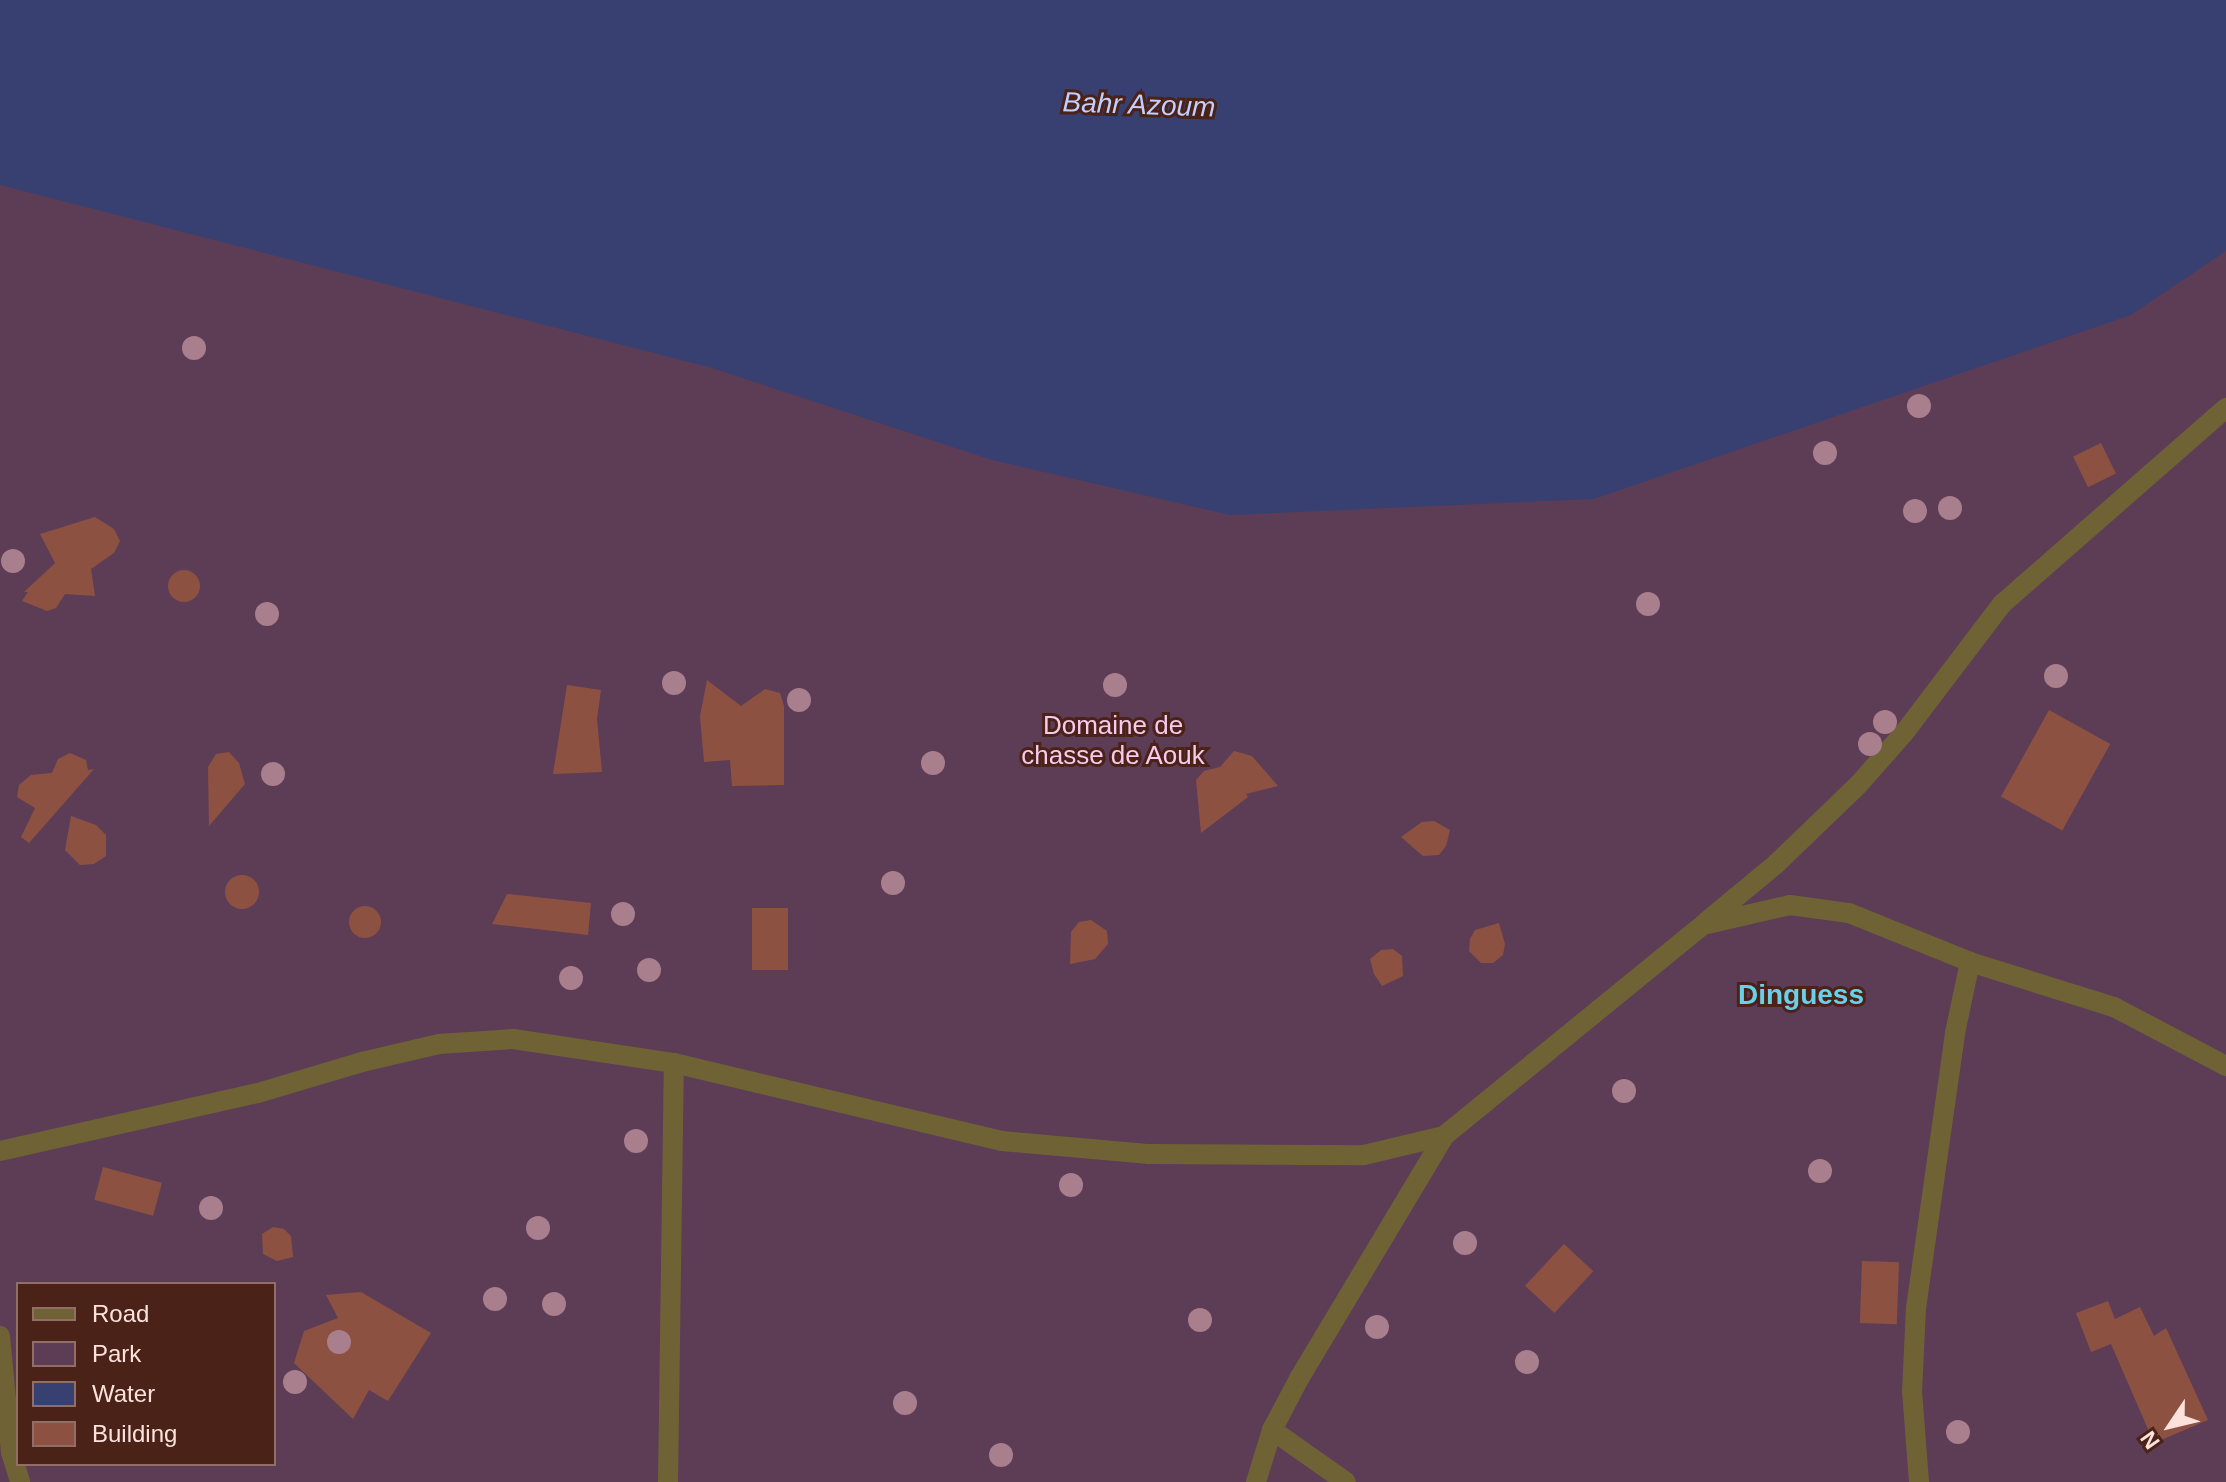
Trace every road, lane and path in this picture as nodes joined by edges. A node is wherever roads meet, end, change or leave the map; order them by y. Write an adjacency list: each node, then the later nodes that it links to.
1 (2226, 408): 2 (street)
2 (1703, 925): 3 (street); 6 (street)
3 (1970, 962): 5 (street); 14 (street)
4 (674, 1063): 6 (street); 7 (street); 11 (street)
5 (2226, 1066)
6 (1444, 1136): 9 (street)
7 (0, 1151)
8 (0, 1336): 10 (street)
9 (1272, 1430): 12 (street); 13 (street)
10 (20, 1482)
11 (668, 1482)
12 (1256, 1482)
13 (1346, 1482)
14 (1919, 1482)

